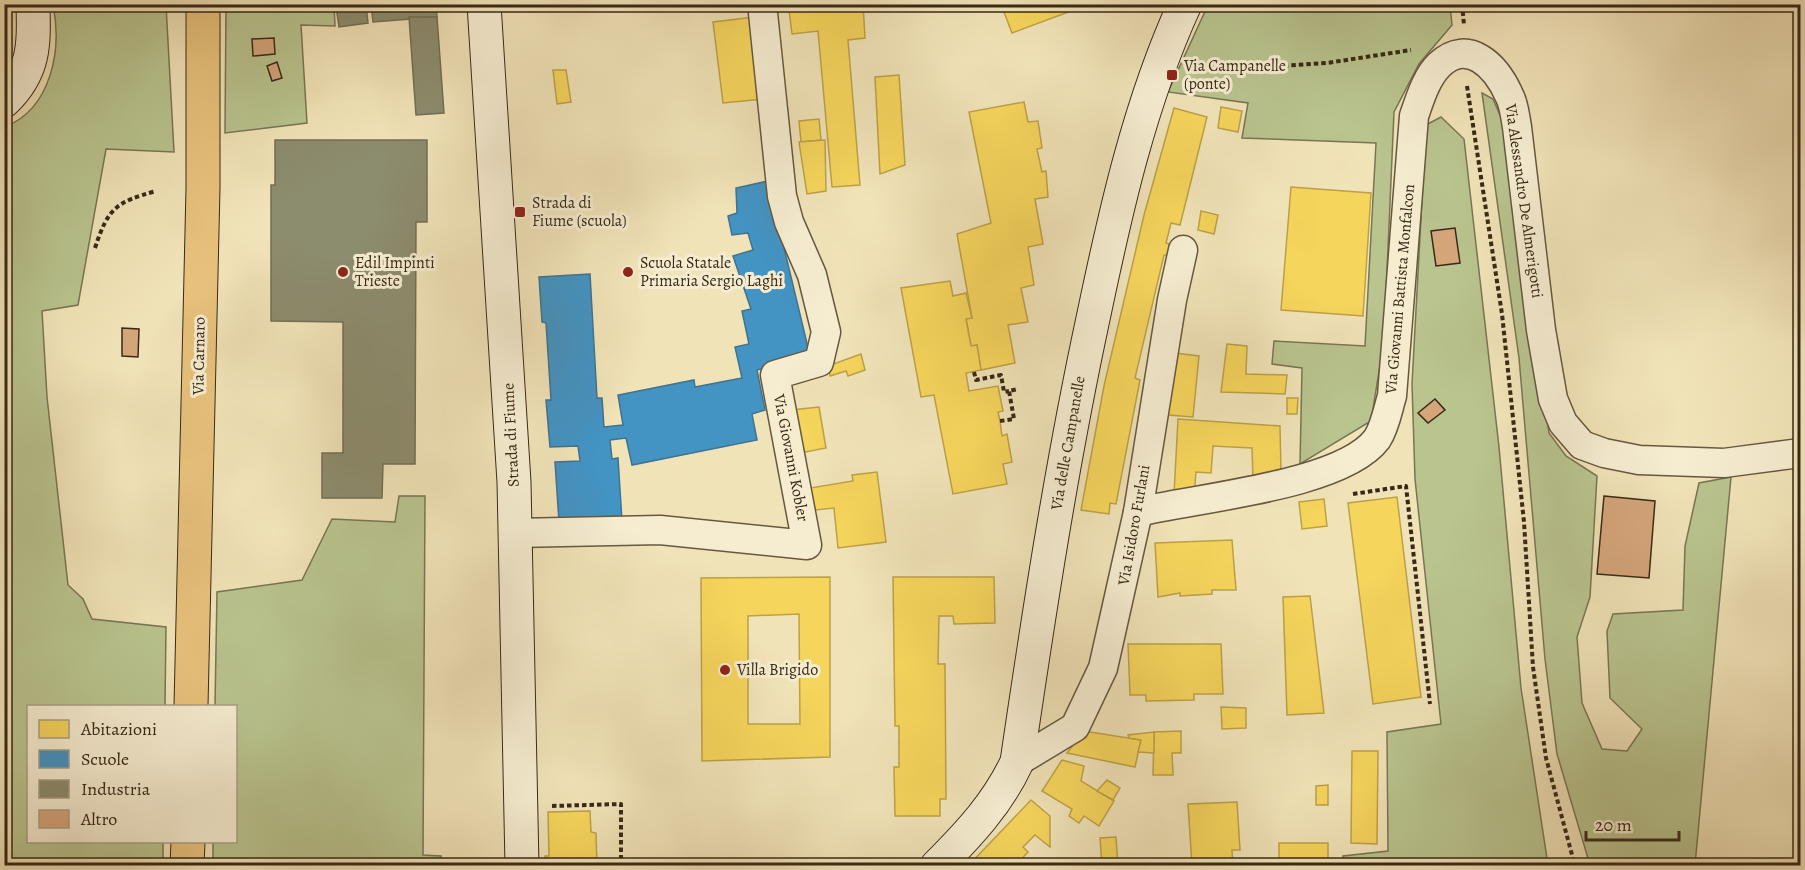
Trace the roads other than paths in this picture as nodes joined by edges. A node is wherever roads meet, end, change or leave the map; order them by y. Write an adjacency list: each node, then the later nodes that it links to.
1 (33, 4): 11 (street)
2 (193, 4): 10 (street)
3 (203, 4): 10 (main road, Via Carnaro)
4 (472, 4): 8 (street)
5 (484, 4): 8 (street, Strada di Fiume)
6 (1185, 4): 17 (street, Via delle Campanelle)
7 (763, 13): 15 (street, Via Giovanni Kobler)
8 (486, 48): 15 (street, Strada di Fiume)
9 (1466, 52): 13 (street, Via Alessandro De Almerigotti); 14 (street, Via Giovanni Battista Monfalcon)
10 (204, 76): 16 (main road, Via Carnaro)
11 (4, 101)
12 (1183, 250): 14 (street, Via Isidoro Furlani)
13 (1800, 453)
14 (1138, 512): 17 (street, Via Isidoro Furlani)
15 (515, 533): 20 (street, Strada di Fiume)
16 (190, 705)
17 (1017, 762): 21 (street, Via delle Campanelle)
18 (188, 843): 19 (main road)
19 (187, 866)
20 (522, 866)
21 (937, 866)

